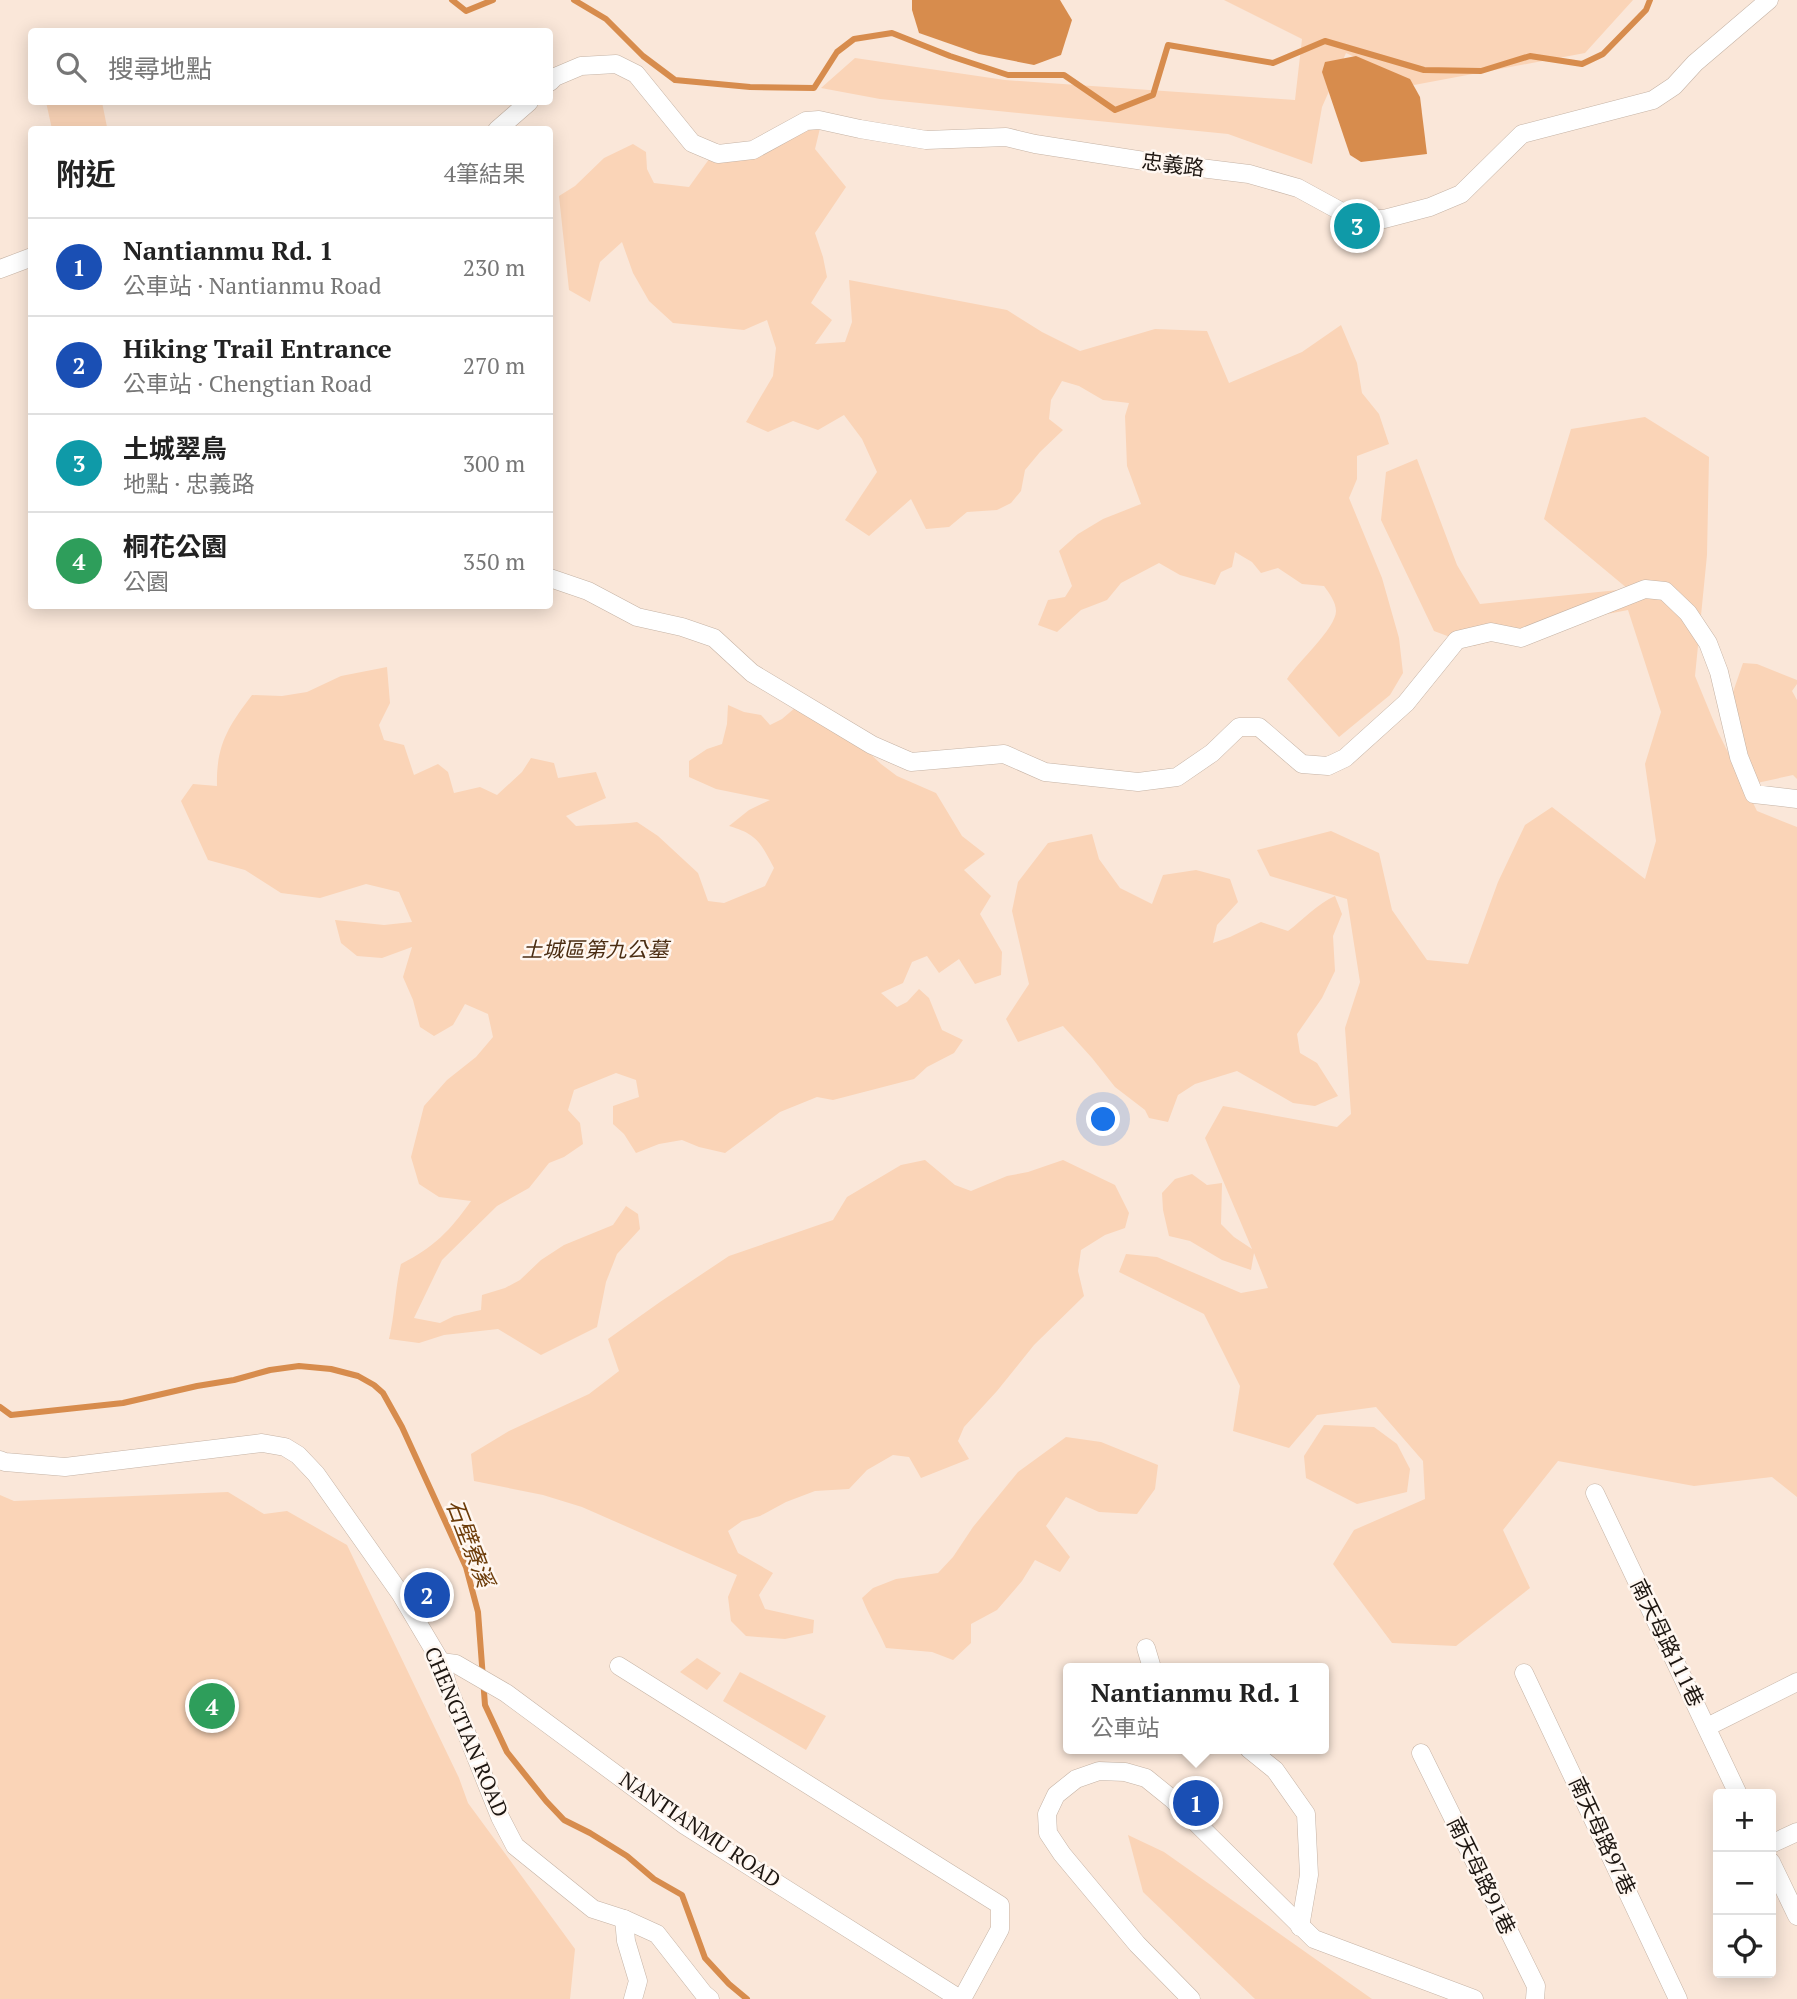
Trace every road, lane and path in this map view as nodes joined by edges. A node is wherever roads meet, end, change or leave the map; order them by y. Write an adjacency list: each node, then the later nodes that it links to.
1 (1769, 0): 2 (street, 忠義路)
2 (553, 79)
3 (526, 105): 4 (street)
4 (502, 126)
5 (28, 258): 6 (street)
6 (0, 269)
7 (553, 579): 8 (street)
8 (1797, 799)
9 (0, 1460): 12 (street, CHENGTIAN ROAD)
10 (1595, 1493): 17 (street, 南天母路111巷)
11 (1146, 1648): 13 (street)
12 (449, 1663): 25 (street, CHENGTIAN ROAD); 29 (street, NANTIANMU ROAD)
13 (1150, 1663)
14 (619, 1665): 29 (street)
15 (1524, 1673): 33 (street, 南天母路97巷)
16 (1797, 1682): 17 (street)
17 (1707, 1727): 20 (street, 南天母路111巷)
18 (1255, 1754): 26 (street)
19 (1420, 1754): 32 (street, 南天母路91巷)
20 (1736, 1789)
21 (1797, 1832): 22 (street)
22 (1776, 1842)
23 (1776, 1872): 24 (street)
24 (1797, 1916)
25 (624, 1919): 27 (street); 28 (street, CHENGTIAN ROAD)
26 (1300, 1927): 30 (street); 31 (street)
27 (633, 1999)
28 (710, 1999)
29 (961, 1999)
30 (1191, 1999)
31 (1474, 1999)
32 (1535, 1999)
33 (1678, 1999)

